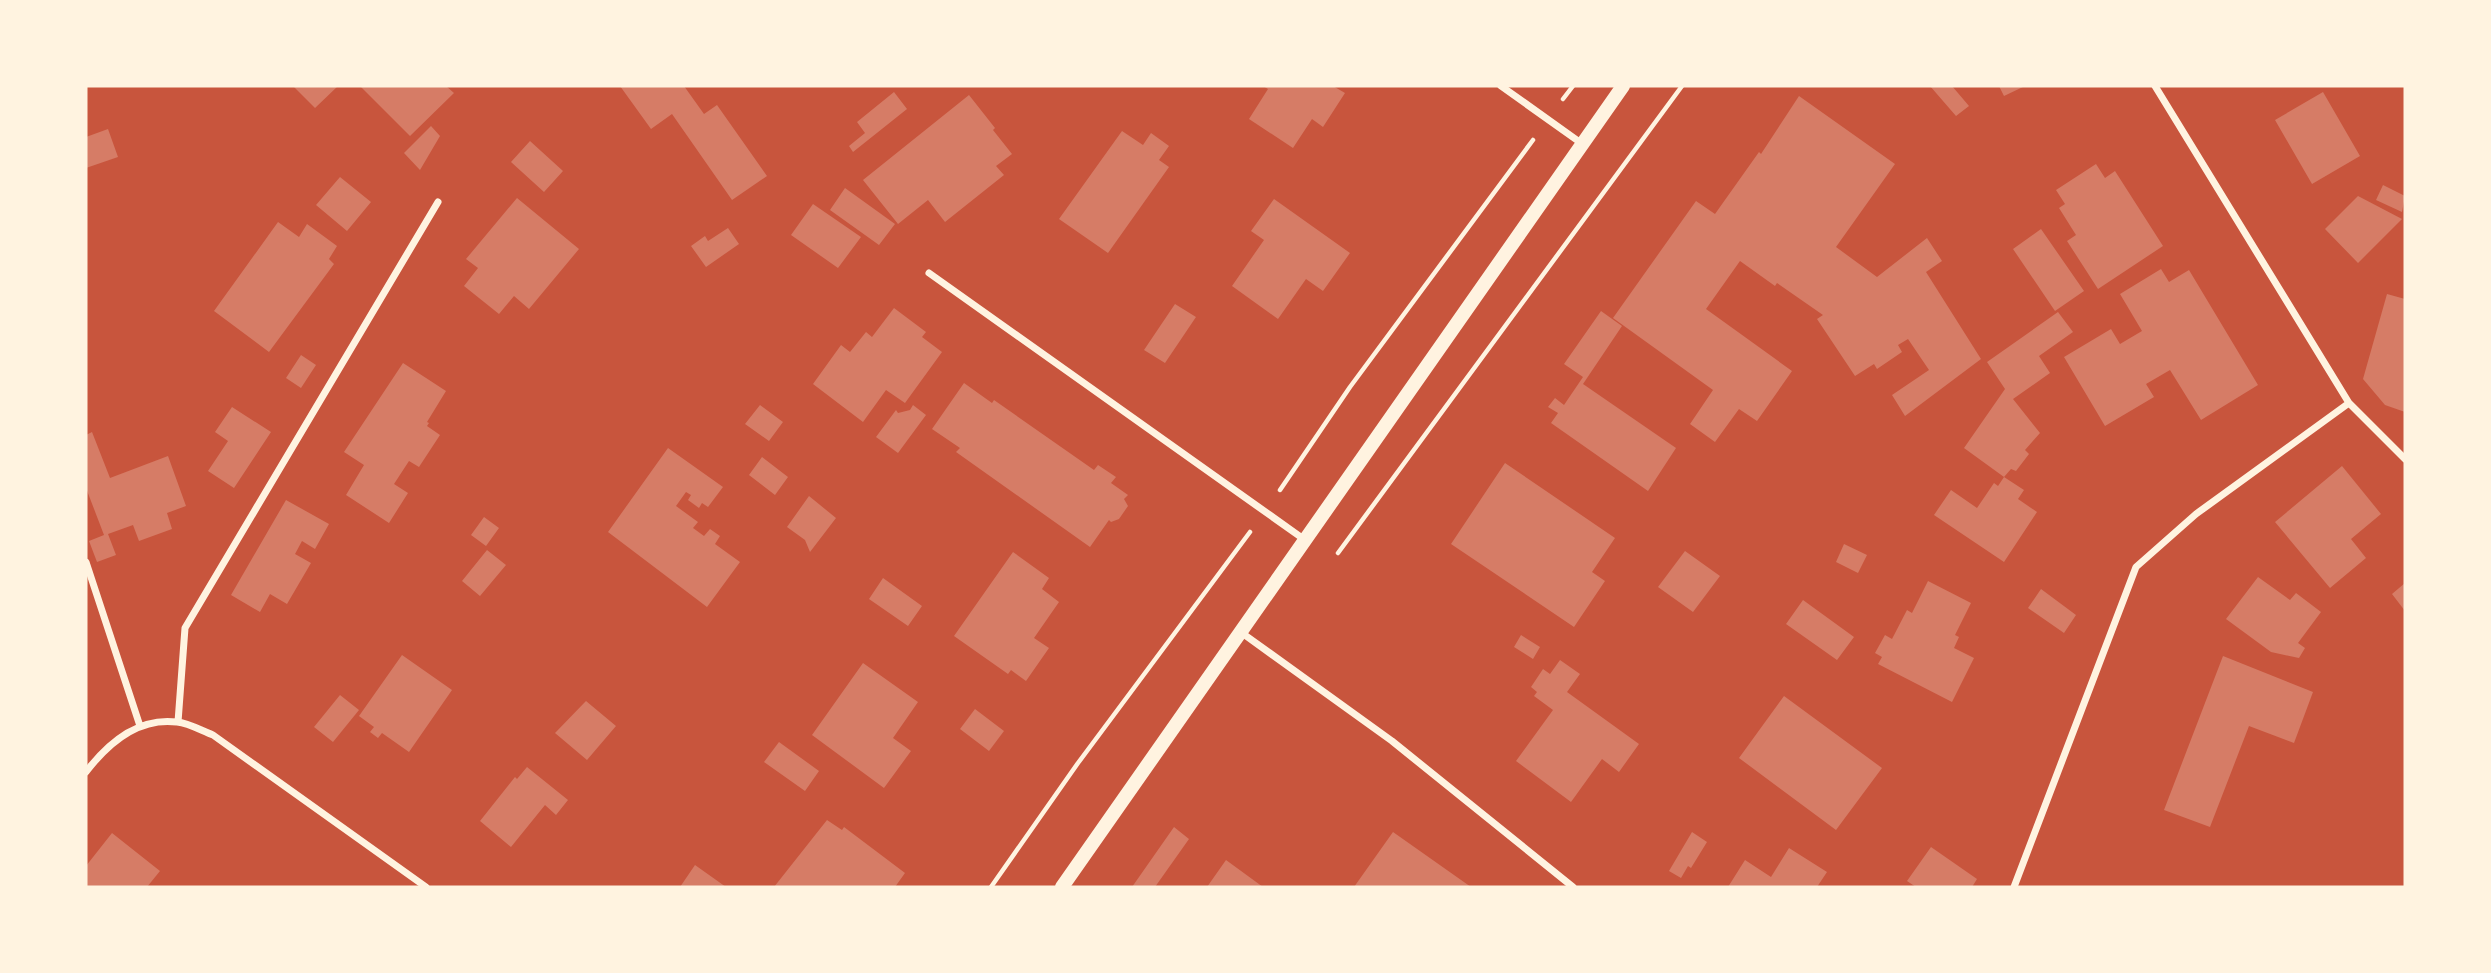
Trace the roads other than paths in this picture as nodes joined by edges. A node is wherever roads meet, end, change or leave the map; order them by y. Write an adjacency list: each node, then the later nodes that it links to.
1 (1501, 86): 4 (street)
2 (1623, 86): 4 (main road)
3 (2155, 86): 7 (street)
4 (1581, 143): 9 (main road)
5 (438, 202): 12 (street)
6 (929, 273): 9 (street)
7 (2349, 402): 8 (street); 18 (street)
8 (2405, 459)
9 (1305, 540): 11 (main road)
10 (86, 562): 13 (street)
11 (1242, 633): 16 (main road); 17 (street)
12 (177, 722): 13 (street); 15 (street)
13 (140, 726): 14 (street)
14 (86, 772)
15 (426, 887)
16 (1062, 887)
17 (1573, 887)
18 (2014, 887)

